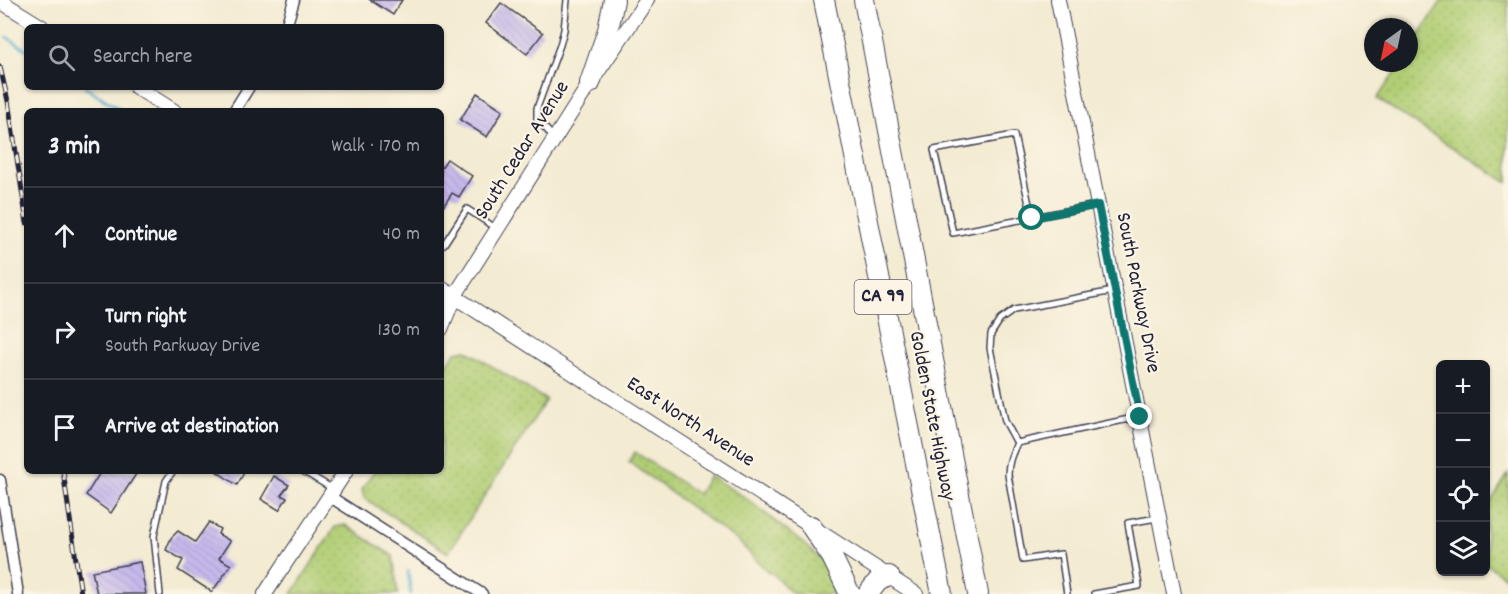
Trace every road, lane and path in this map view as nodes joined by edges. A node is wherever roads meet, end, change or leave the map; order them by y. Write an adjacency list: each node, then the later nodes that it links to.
1 (294, 0): 10 (street)
2 (567, 0): 16 (lane)
3 (614, 0): 11 (highway)
4 (647, 0): 11 (street, South Cedar Avenue)
5 (824, 0): 42 (highway, Golden State Highway / CA 99)
6 (864, 0): 43 (highway, Golden State Highway / CA 99)
7 (1058, 0): 17 (street, South Parkway Drive)
8 (0, 1): 9 (street)
9 (37, 24)
10 (287, 24)
11 (590, 83): 16 (street, South Cedar Avenue)
12 (141, 90): 14 (street)
13 (247, 90): 15 (street)
14 (169, 108)
15 (236, 108)
16 (555, 139): 19 (street, South Cedar Avenue)
17 (1098, 205): 18 (lane); 22 (street, South Parkway Drive)
18 (1032, 218): 18 (lane)
19 (498, 230): 20 (lane); 23 (street, South Cedar Avenue)
20 (444, 244)
21 (444, 290): 23 (street, East North Avenue)
22 (1115, 291): 25 (street, South Parkway Drive); 26 (lane)
23 (454, 297): 24 (street, South Cedar Avenue); 33 (street, East North Avenue)
24 (444, 322)
25 (1140, 417): 26 (lane); 32 (street, South Parkway Drive)
26 (1017, 442): 44 (lane)
27 (170, 474): 37 (lane)
28 (307, 474): 31 (lane)
29 (344, 474): 31 (street)
30 (0, 480): 36 (street)
31 (331, 493): 38 (street); 39 (street)
32 (1159, 518): 45 (lane); 46 (street, South Parkway Drive)
33 (811, 526): 34 (street, East North Avenue); 40 (highway)
34 (889, 576): 35 (street, East North Avenue); 41 (highway)
35 (913, 592)
36 (18, 594)
37 (160, 594)
38 (265, 594)
39 (482, 594)
40 (850, 594)
41 (868, 594)
42 (942, 594)
43 (978, 594)
44 (1067, 594)
45 (1094, 594)
46 (1174, 594)

